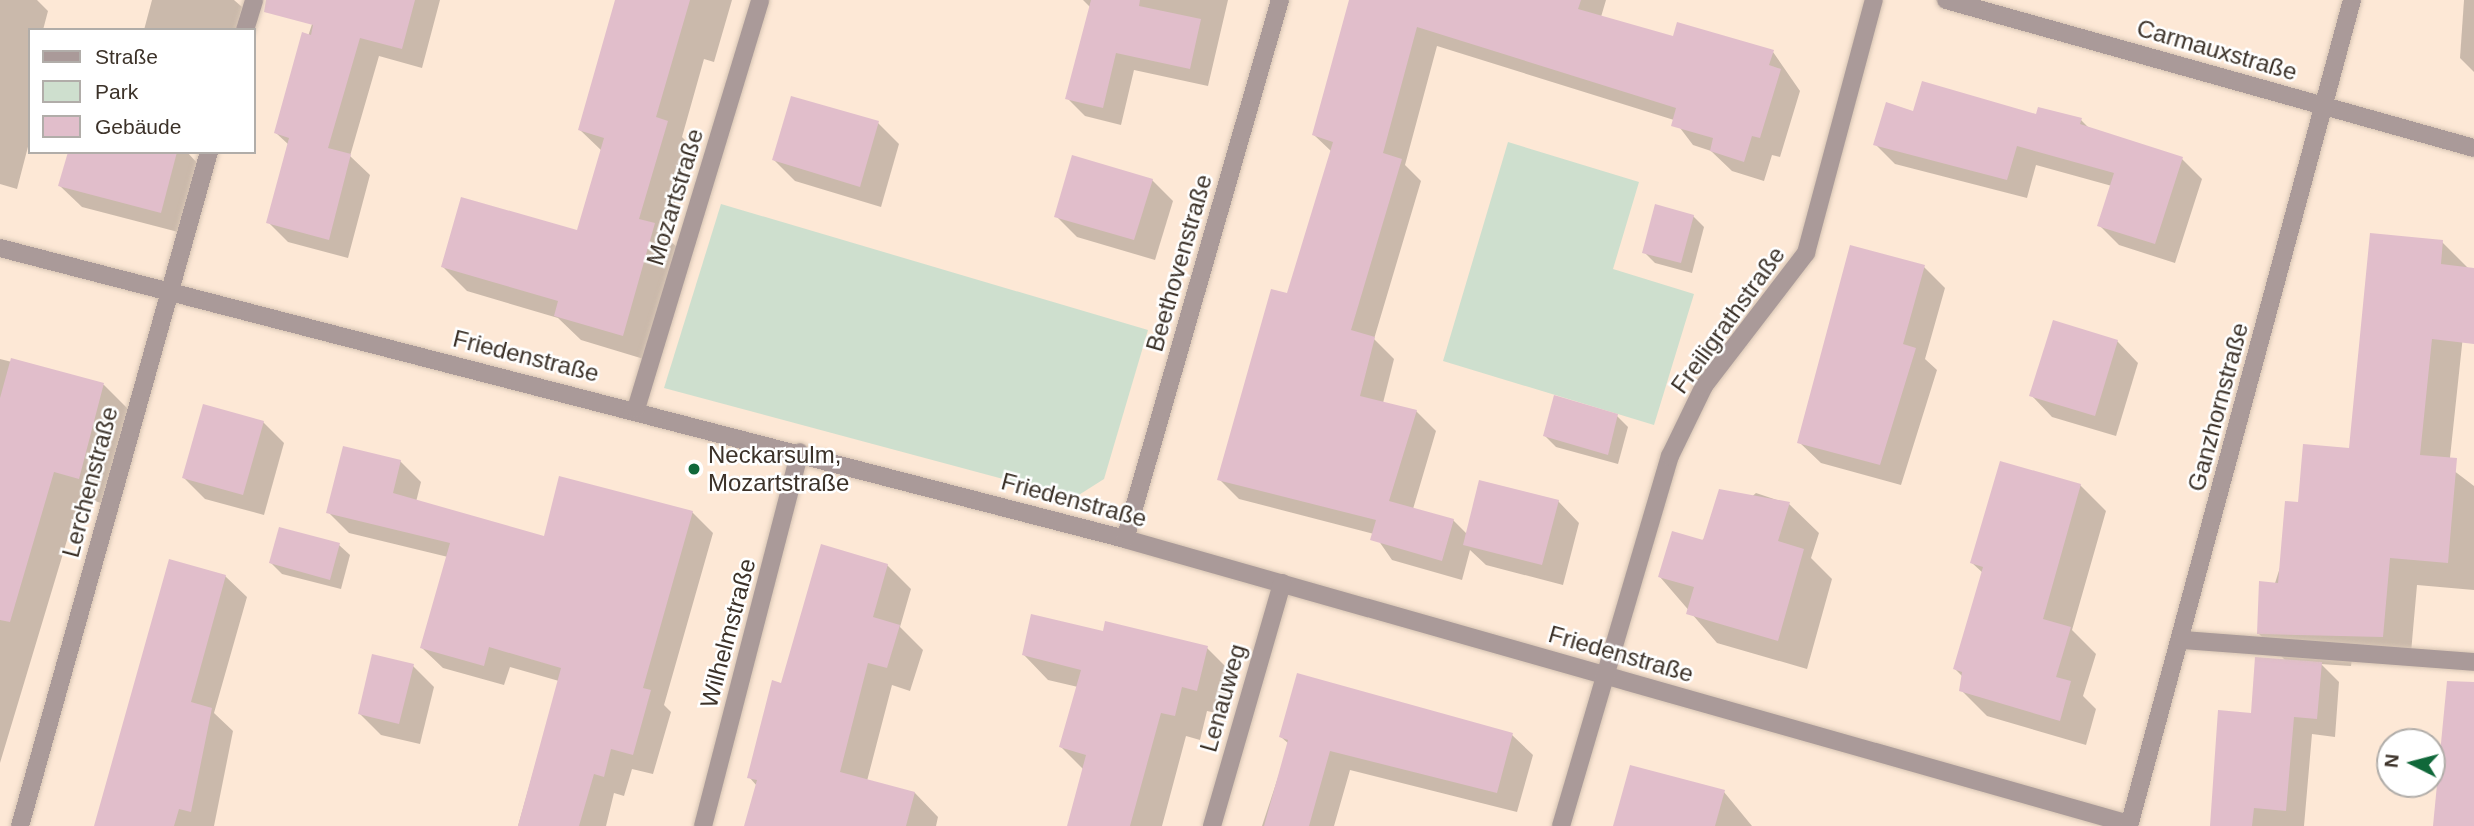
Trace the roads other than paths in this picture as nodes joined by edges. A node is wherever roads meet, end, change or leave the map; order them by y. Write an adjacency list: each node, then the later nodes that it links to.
1 (254, 0): 7 (street)
2 (760, 0): 13 (street, Mozartstraße)
3 (1280, 0): 15 (street, Beethovenstraße)
4 (1874, 0): 19 (street, Freiligrathstraße)
5 (1946, 0): 8 (street, Carmauxstraße)
6 (2352, 0): 8 (street, Ganzhornstraße)
7 (246, 28)
8 (2323, 105): 9 (street, Carmauxstraße); 17 (street, Ganzhornstraße)
9 (2474, 148)
10 (208, 154): 12 (street, Lerchenstraße)
11 (0, 248): 12 (street, Friedenstraße)
12 (167, 292): 13 (street, Friedenstraße); 21 (street, Lerchenstraße)
13 (636, 409): 14 (street, Friedenstraße)
14 (800, 452): 15 (street, Friedenstraße); 22 (street, Wilhelmstraße)
15 (1125, 539): 16 (street, Friedenstraße)
16 (1282, 583): 19 (street, Friedenstraße); 23 (street, Lenauweg)
17 (2182, 640): 18 (street); 20 (street, Ganzhornstraße)
18 (2474, 662)
19 (1601, 674): 20 (street, Friedenstraße); 24 (street, Freiligrathstraße)
20 (2129, 825)
21 (20, 826)
22 (703, 826)
23 (1212, 826)
24 (1561, 826)

